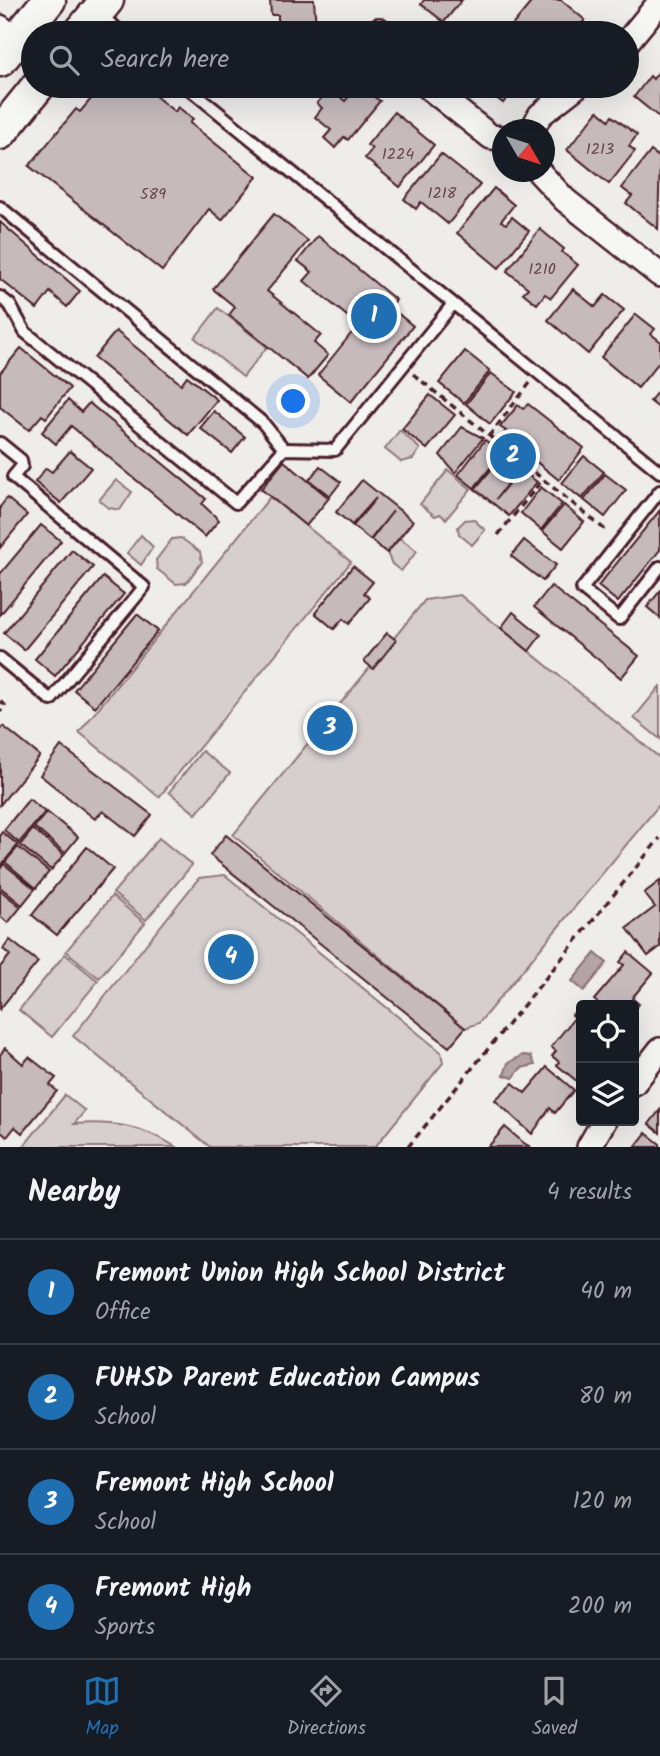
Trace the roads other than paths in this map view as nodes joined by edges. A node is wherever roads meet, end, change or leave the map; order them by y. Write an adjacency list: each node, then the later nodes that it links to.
1 (49, 0): 3 (main road)
2 (660, 2): 4 (street)
3 (32, 21)
4 (639, 27)
5 (28, 98): 10 (main road)
6 (201, 98): 16 (lane)
7 (441, 98): 11 (street)
8 (562, 98): 9 (street)
9 (538, 119)
10 (0, 133)
11 (492, 137)
12 (548, 182): 14 (street)
13 (0, 206): 18 (lane)
14 (660, 275)
15 (0, 297): 18 (lane)
16 (453, 304): 18 (lane); 19 (lane)
17 (0, 443): 22 (lane)
18 (284, 449)
19 (660, 472)
20 (660, 491): 21 (lane)
21 (660, 567)
22 (0, 658)
23 (660, 1050): 24 (street)
24 (639, 1077)
25 (601, 1126): 26 (street)
26 (589, 1147)

